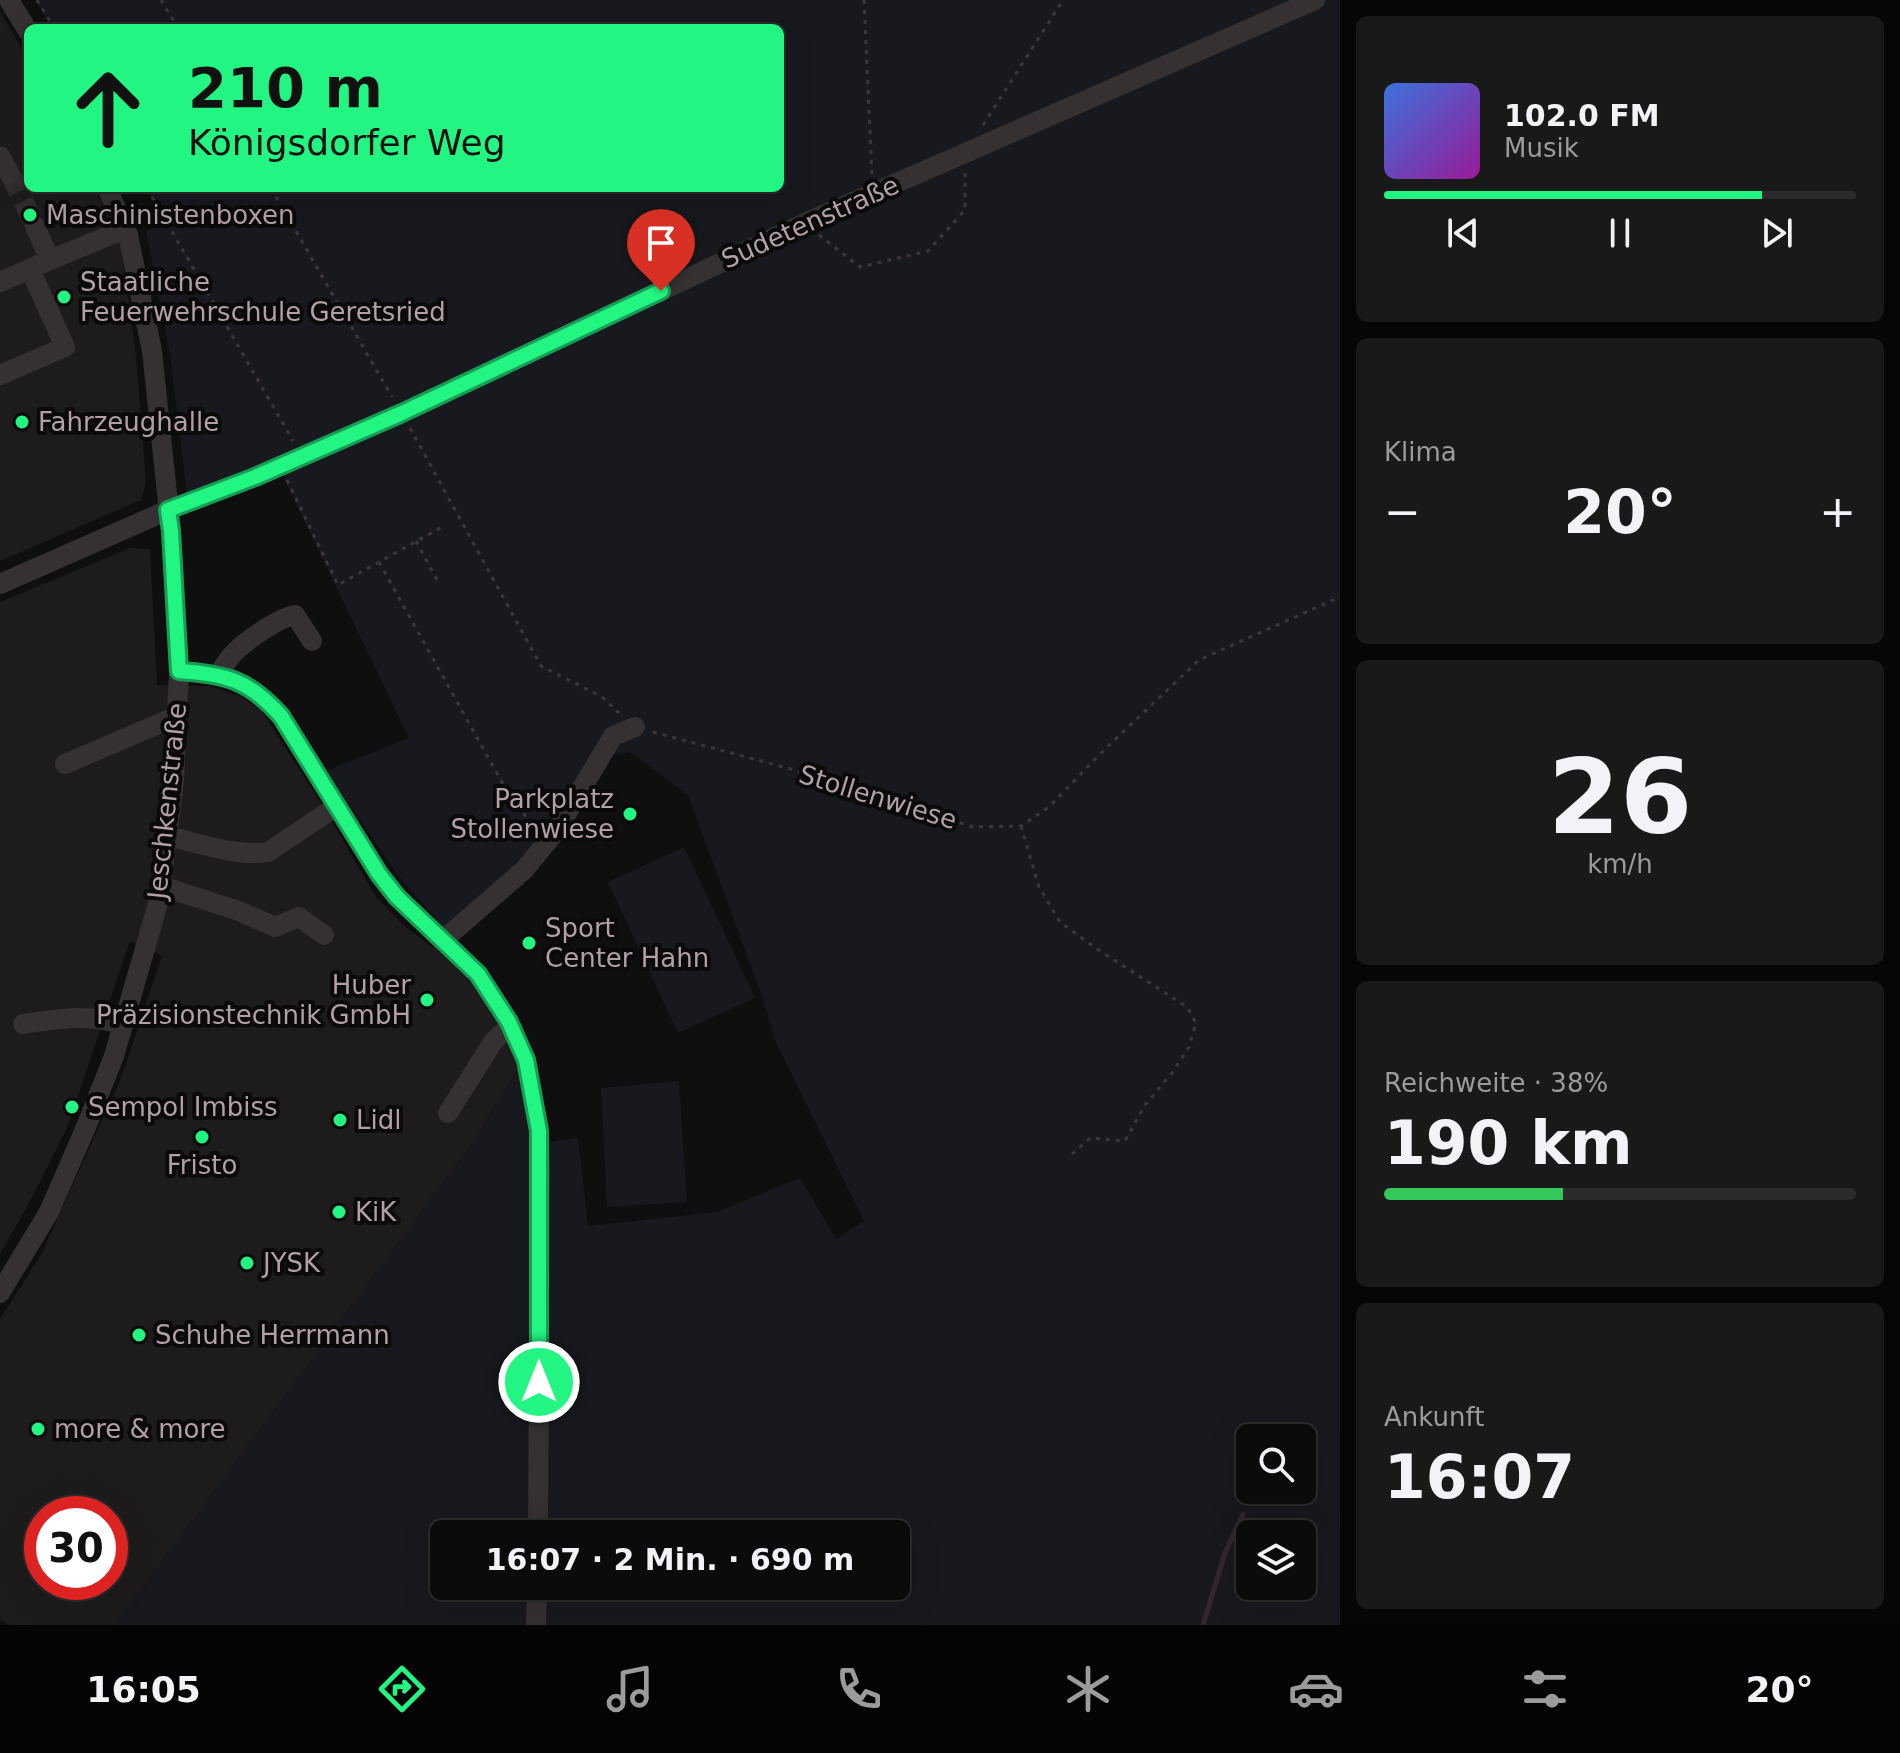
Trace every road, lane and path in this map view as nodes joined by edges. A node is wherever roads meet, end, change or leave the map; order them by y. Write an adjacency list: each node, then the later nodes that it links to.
1 (9, 0): 6 (street)
2 (37, 0): 7 (path)
3 (161, 0): 8 (path)
4 (864, 0): 12 (path)
5 (1315, 0): 12 (street, Sudetenstraße)
6 (24, 24)
7 (52, 24)
8 (176, 24)
9 (109, 192): 14 (street, Jeschkenstraße)
10 (149, 192): 20 (path)
11 (273, 192): 19 (path)
12 (872, 193): 19 (street, Sudetenstraße)
13 (35, 226): 15 (street)
14 (125, 229): 15 (street); 22 (street, Jeschkenstraße)
15 (50, 260): 16 (street)
16 (30, 269): 17 (street); 18 (street)
17 (0, 282)
18 (0, 375)
19 (402, 413): 20 (street, Sudetenstraße); 33 (path)
20 (302, 457): 21 (street, Sudetenstraße)
21 (280, 466): 22 (street, Sudetenstraße); 25 (path)
22 (168, 510): 27 (street, Sudetenstraße); 30 (street, Jeschkenstraße)
23 (442, 527): 24 (path)
24 (416, 541): 25 (path); 26 (path)
25 (379, 562): 38 (path)
26 (437, 580)
27 (0, 584)
28 (1340, 597): 36 (path)
29 (312, 641): 31 (street)
30 (179, 671): 31 (street); 32 (street, Jeschkenstraße)
31 (218, 675): 35 (street)
32 (177, 716): 34 (street); 37 (street, Jeschkenstraße)
33 (635, 727): 36 (path, Stollenwiese); 38 (street)
34 (65, 764)
35 (337, 806): 37 (street); 41 (street)
36 (1021, 826): 46 (path)
37 (167, 836): 39 (street, Jeschkenstraße)
38 (544, 846): 41 (street)
39 (161, 886): 40 (street); 43 (street, Jeschkenstraße)
40 (324, 935)
41 (442, 941): 44 (street)
42 (23, 1024): 43 (street)
43 (123, 1025): 47 (street, Jeschkenstraße)
44 (513, 1029): 45 (street); 48 (street)
45 (448, 1113)
46 (1069, 1157)
47 (0, 1293)
48 (538, 1520)
49 (537, 1600): 50 (street)
50 (536, 1625)

